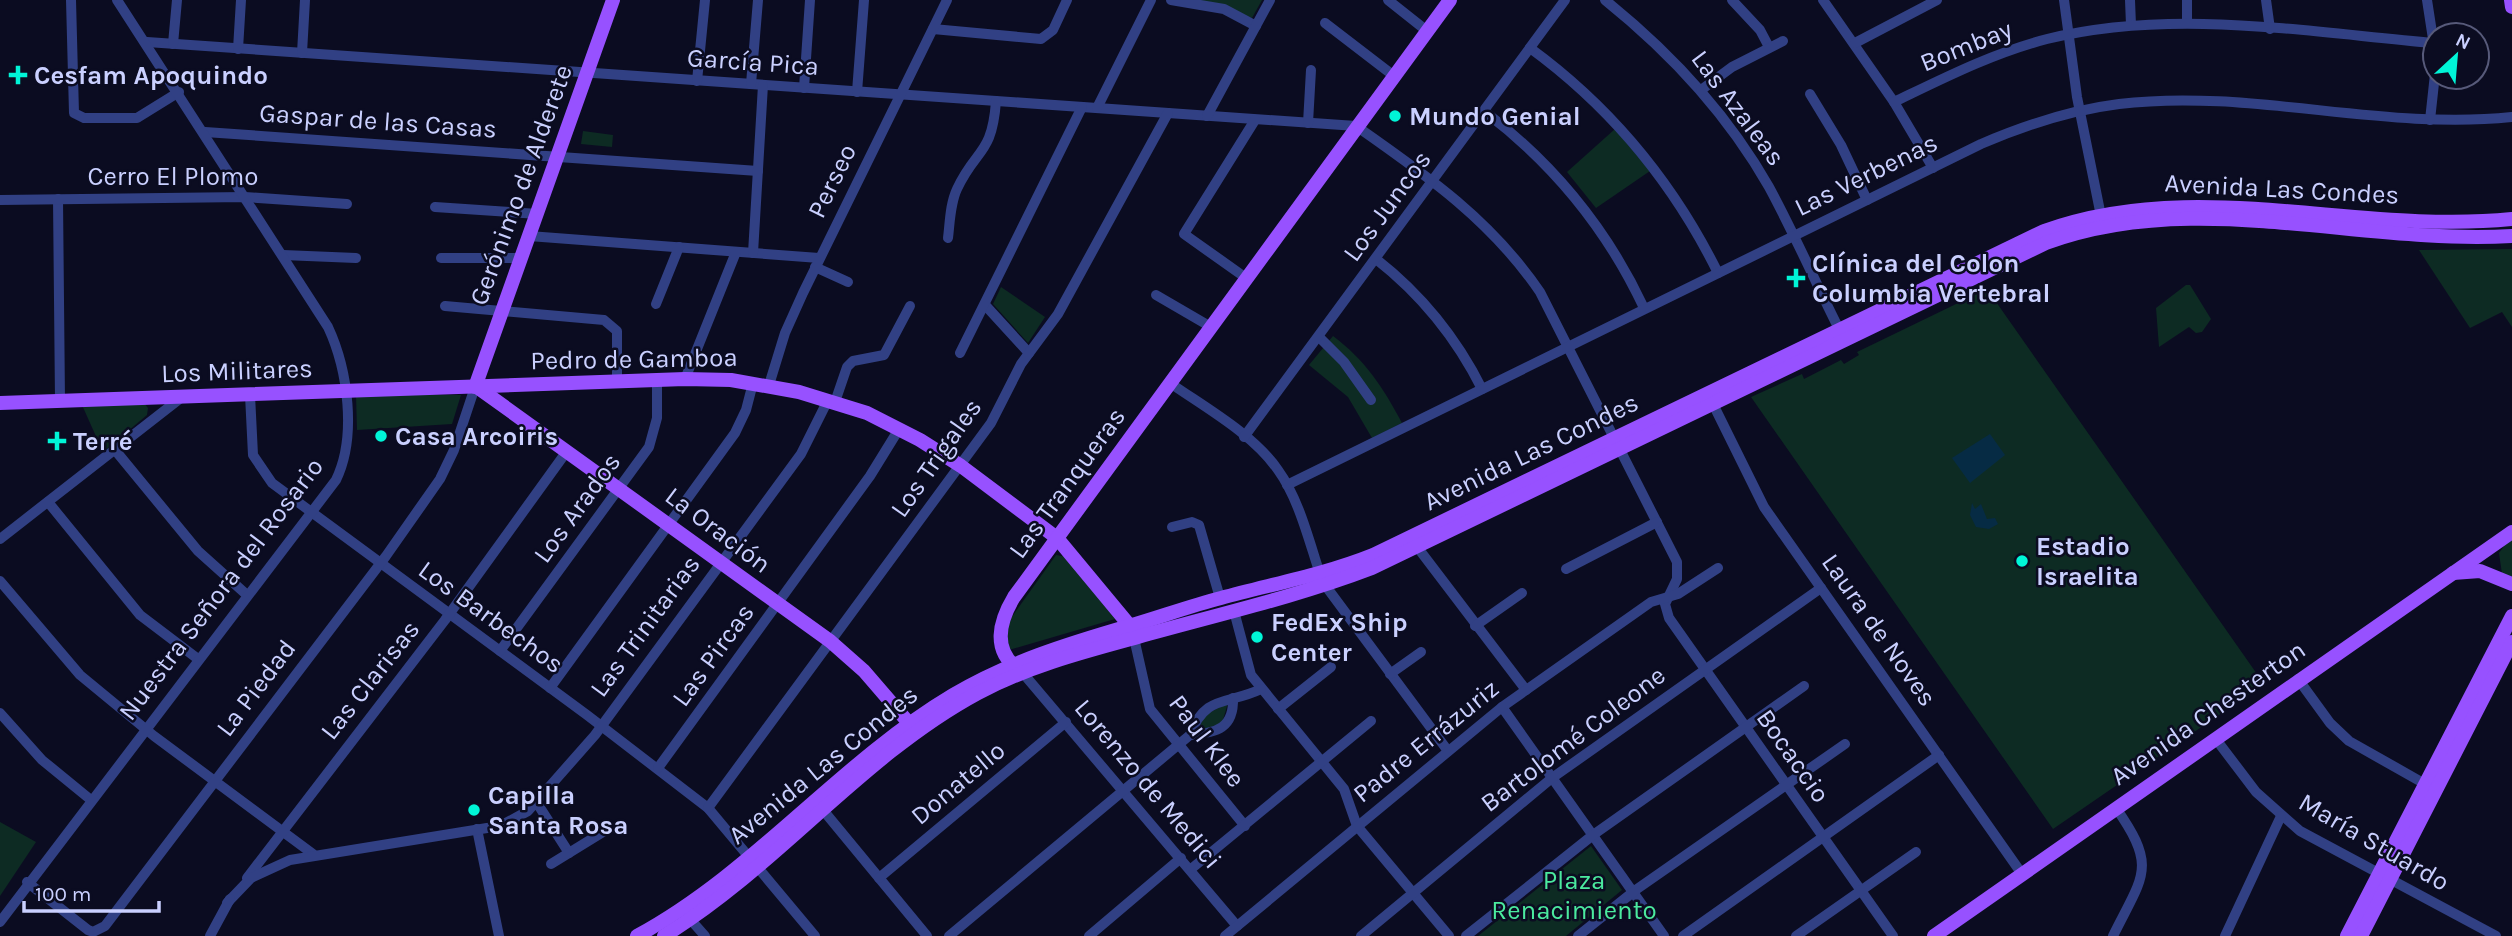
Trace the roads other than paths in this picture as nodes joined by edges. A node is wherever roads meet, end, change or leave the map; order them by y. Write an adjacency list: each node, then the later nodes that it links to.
1 (71, 0): 57 (street)
2 (117, 0): 41 (street, Nuestra Señora del Rosario)
3 (177, 0): 43 (street)
4 (241, 0): 47 (street)
5 (305, 0): 48 (street)
6 (613, 0): 50 (main road, Gerónimo de Alderete)
7 (705, 0): 52 (street)
8 (758, 0): 53 (street)
9 (810, 0): 54 (street)
10 (864, 0): 58 (street)
11 (947, 0): 36 (street, Perseo)
12 (1067, 0): 36 (street)
13 (1151, 0): 64 (street)
14 (1171, 0): 35 (street)
15 (1270, 0): 35 (street)
16 (1388, 0): 38 (street)
17 (1450, 0): 38 (main road, Las Tranqueras)
18 (1565, 0): 46 (street, Los Juncos)
19 (1605, 0): 55 (street, Las Azaleas)
20 (1732, 0): 45 (street)
21 (1823, 0): 42 (street)
22 (1937, 0): 29 (street)
23 (2064, 0): 39 (street)
24 (2130, 0): 34 (street)
25 (2187, 0): 33 (street)
26 (2266, 0): 37 (street)
27 (2427, 0): 31 (street)
28 (2511, 0): 30 (main road)
29 (1917, 4): 42 (street)
30 (2512, 7)
31 (2430, 21)
32 (1325, 23): 51 (street)
33 (2187, 23): 34 (street, Bombay); 37 (street, Bombay)
34 (2131, 25): 39 (street, Bombay)
35 (1256, 26): 68 (street)
36 (933, 29): 59 (street, Perseo)
37 (2270, 29): 44 (street, Bombay)
38 (1427, 30): 51 (main road, Las Tranqueras)
39 (2069, 34): 62 (street, Bombay); 66 (street)
40 (1783, 41): 45 (street)
41 (147, 42): 43 (street, García Pica); 57 (street, Nuestra Señora del Rosario)
42 (1855, 43): 62 (street)
43 (173, 44): 47 (street, García Pica)
44 (2421, 46)
45 (1769, 47): 55 (street)
46 (1530, 48): 65 (street, Los Juncos); 101 (street)
47 (238, 49): 48 (street, García Pica)
48 (302, 53): 50 (street, García Pica)
49 (1311, 70): 72 (street)
50 (588, 73): 52 (street, García Pica); 75 (main road, Gerónimo de Alderete)
51 (1394, 76): 73 (main road, Las Tranqueras)
52 (697, 81): 53 (street, García Pica)
53 (757, 85): 54 (street, García Pica); 77 (street)
54 (804, 88): 58 (street, García Pica)
55 (1701, 90): 89 (street, Las Azaleas)
56 (2433, 91): 71 (street)
57 (179, 92): 74 (street, Nuestra Señora del Rosario)
58 (857, 92): 59 (street, García Pica)
59 (901, 94): 61 (street, García Pica); 100 (street, Perseo)
60 (1810, 94): 82 (street)
61 (996, 101): 63 (street, García Pica); 91 (street)
62 (1894, 102): 76 (street)
63 (1082, 107): 64 (street, García Pica); 108 (street)
64 (1097, 108): 67 (street, García Pica)
65 (1484, 111): 78 (street, Los Juncos); 109 (street)
66 (2080, 111): 71 (street, Las Verbenas); 76 (street, Las Verbenas); 87 (street)
67 (1168, 113): 68 (street, García Pica); 116 (street, Los Trigales)
68 (1207, 116): 70 (street, García Pica)
69 (2512, 117): 71 (street, Las Verbenas)
70 (1255, 120): 72 (street, García Pica); 102 (street)
71 (2430, 120)
72 (1308, 123): 73 (street, García Pica)
73 (1356, 126): 78 (street); 102 (main road, Las Tranqueras)
74 (205, 132): 75 (street, Gaspar de las Casas); 79 (street, Nuestra Señora del Rosario)
75 (558, 156): 77 (street, Gaspar de las Casas); 85 (main road, Gerónimo de Alderete)
76 (1933, 167): 82 (street, Las Verbenas)
77 (758, 171): 94 (street)
78 (1433, 180): 99 (street, Los Juncos); 114 (street)
79 (245, 197): 80 (street, Cerro El Plomo); 83 (street, Cerro El Plomo); 95 (street, Nuestra Señora del Rosario)
80 (58, 199): 81 (street, Cerro El Plomo); 129 (street)
81 (0, 200)
82 (1867, 200): 89 (street, Las Verbenas)
83 (346, 204)
84 (435, 207): 85 (street)
85 (538, 214): 88 (main road, Gerónimo de Alderete)
86 (2512, 219): 87 (main road, Avenida Las Condes)
87 (2102, 220): 90 (main road, Avenida Las Condes); 112 (main road, Avenida Las Condes)
88 (529, 236): 92 (street); 98 (main road, Gerónimo de Alderete)
89 (1793, 236): 101 (street, Las Verbenas); 112 (street, Las Azaleas)
90 (2512, 236)
91 (948, 238)
92 (679, 247): 93 (street); 105 (street)
93 (736, 252): 94 (street); 117 (street)
94 (753, 253): 100 (street)
95 (283, 255): 96 (street); 125 (street, Nuestra Señora del Rosario)
96 (356, 258)
97 (441, 258): 98 (street)
98 (521, 258): 110 (main road, Gerónimo de Alderete)
99 (1376, 259): 113 (street, Los Juncos); 124 (street)
100 (817, 263): 103 (street); 122 (street, Perseo)
101 (1718, 273): 109 (street, Las Verbenas)
102 (1246, 278): 111 (main road, Las Tranqueras)
103 (848, 282)
104 (1156, 295): 111 (street)
105 (656, 304)
106 (445, 306): 110 (street)
107 (911, 306): 130 (street, Las Trinitarias)
108 (986, 306): 115 (street); 116 (street)
109 (1644, 308): 114 (street, Las Verbenas)
110 (503, 309): 119 (street); 123 (main road, Gerónimo de Alderete)
111 (1211, 327): 121 (main road, Las Tranqueras)
112 (1842, 335): 132 (main road, Avenida Las Condes); 135 (main road, Avenida Las Condes)
113 (1319, 337): 128 (street); 134 (street, Los Juncos)
114 (1569, 345): 124 (street, Las Verbenas); 135 (street)
115 (960, 353)
116 (1029, 353): 138 (street, Los Trigales)
117 (685, 379): 118 (main road, Pedro de Gamboa); 120 (main road, Pedro de Gamboa)
118 (657, 380): 119 (main road, Pedro de Gamboa); 140 (street, Los Arados)
119 (617, 381): 123 (main road, Pedro de Gamboa)
120 (753, 383): 122 (main road, Pedro de Gamboa); 144 (street)
121 (1170, 383): 134 (street); 148 (main road, Las Tranqueras)
122 (769, 385): 130 (main road, Pedro de Gamboa)
123 (475, 387): 125 (main road, Los Militares); 137 (main road, La Oración); 152 (street, La Piedad)
124 (1482, 389): 139 (street, Las Verbenas)
125 (346, 391): 126 (main road, Los Militares); 142 (street, Nuestra Señora del Rosario)
126 (250, 395): 127 (main road, Los Militares); 142 (street, Los Barbechos)
127 (182, 397): 129 (main road, Los Militares); 136 (street)
128 (1371, 400)
129 (60, 401): 131 (main road, Los Militares)
130 (831, 401): 133 (main road, Pedro de Gamboa); 151 (street, Las Trinitarias)
131 (0, 404)
132 (1713, 404): 135 (main road, Avenida Las Condes); 160 (street, Laura de Noves)
133 (900, 429): 138 (main road, Pedro de Gamboa); 165 (street, Las Pircas)
134 (1244, 437): 139 (street)
135 (1617, 444): 143 (street); 150 (main road, Avenida Las Condes); 157 (main road, Avenida Las Condes)
136 (115, 450): 141 (street); 162 (street)
137 (566, 451): 140 (main road, La Oración); 167 (street, Las Clarisas)
138 (961, 466): 148 (main road, Pedro de Gamboa); 171 (street, Los Trigales)
139 (1287, 485): 157 (street)
140 (620, 489): 144 (main road, La Oración); 173 (street, Los Arados)
141 (48, 502): 147 (street); 175 (street)
142 (311, 513): 152 (street, Los Barbechos); 162 (street, Nuestra Señora del Rosario)
143 (1657, 523): 154 (street); 164 (street)
144 (669, 524): 151 (main road, La Oración); 182 (street)
145 (1172, 527): 163 (street)
146 (2512, 532): 149 (main road, Avenida Chesterton)
147 (0, 538)
148 (1057, 538): 170 (main road, Pedro de Gamboa); 177 (main road, Las Tranqueras)
149 (2497, 541): 155 (main road); 156 (main road, Avenida Chesterton)
150 (1418, 548): 157 (main road, Avenida Las Condes); 169 (street)
151 (719, 563): 165 (main road, La Oración); 191 (street, Las Trinitarias)
152 (380, 564): 167 (street, Los Barbechos); 204 (street, La Piedad)
153 (1718, 568): 164 (street)
154 (1566, 569)
155 (2494, 574): 156 (main road); 159 (main road)
156 (2446, 576): 180 (main road, Avenida Chesterton)
157 (1322, 580): 163 (main road, Avenida Las Condes); 166 (main road, Avenida Las Condes); 179 (street)
158 (0, 582): 194 (street)
159 (2512, 584)
160 (1821, 588): 178 (street, Bartolomé Coleone); 200 (street, Laura de Noves)
161 (1522, 593): 169 (street)
162 (247, 595): 175 (street, Nuestra Señora del Rosario)
163 (1220, 598): 170 (main road, Avenida Las Condes)
164 (1666, 599): 178 (street, Bocaccio); 184 (street, Padre Errázuriz)
165 (778, 605): 171 (main road, La Oración); 202 (street, Las Pircas)
166 (1234, 611): 170 (main road, Avenida Las Condes); 183 (street)
167 (449, 615): 173 (street, Los Barbechos); 217 (street, Las Clarisas)
168 (2512, 616): 205 (main road)
169 (1475, 626): 184 (street)
170 (1132, 632): 177 (main road, Avenida Las Condes); 198 (street, Paul Klee)
171 (830, 641): 192 (main road, La Oración); 210 (street, Los Trigales)
172 (2512, 642): 229 (main road)
173 (499, 652): 182 (street, Los Barbechos)
174 (1421, 652): 179 (street)
175 (198, 659): 194 (street, Nuestra Señora del Rosario)
176 (1331, 667): 187 (street)
177 (1016, 668): 190 (street, Lorenzo de Medici); 192 (main road, Avenida Las Condes)
178 (1705, 669): 193 (street, Bocaccio); 203 (street, Bartolomé Coleone)
179 (1390, 674): 199 (street)
180 (2298, 680): 196 (main road, Avenida Chesterton); 205 (street)
181 (1804, 687): 193 (street)
182 (550, 688): 191 (street, Los Barbechos)
183 (1261, 688): 185 (street); 187 (street)
184 (1526, 690): 186 (street, Padre Errázuriz)
185 (1233, 698): 195 (street); 195 (street)
186 (1502, 707): 199 (street, Padre Errázuriz); 203 (street)
187 (1278, 709): 201 (street)
188 (0, 713): 208 (street)
189 (1371, 721): 201 (street)
190 (1066, 722): 207 (street, Lorenzo de Medici); 230 (street, Donatello)
191 (601, 725): 202 (street, Los Barbechos); 209 (street, Las Trinitarias)
192 (912, 727): 212 (main road, Avenida Las Condes); 225 (main road, Avenida Las Condes)
193 (1745, 727): 206 (street, Bocaccio); 219 (street)
194 (145, 729): 204 (street); 208 (street, Nuestra Señora del Rosario)
195 (1190, 735): 198 (street)
196 (2216, 738): 211 (main road, Avenida Chesterton); 213 (street, María Stuardo)
197 (1844, 744): 206 (street)
198 (1178, 746): 207 (street); 214 (street, Paul Klee)
199 (1448, 751): 215 (street, Padre Errázuriz)
200 (1939, 755): 220 (street); 228 (street, Laura de Noves)
201 (1322, 761): 214 (street); 215 (street)
202 (659, 768): 210 (street, Los Barbechos)
203 (1552, 778): 219 (street); 234 (street, Bartolomé Coleone)
204 (214, 782): 217 (street); 231 (street, La Piedad)
205 (2426, 784): 229 (main road)
206 (1786, 785): 220 (street, Bocaccio); 233 (street)
207 (1124, 790): 224 (street, Lorenzo de Medici); 246 (street)
208 (91, 800): 231 (street, Nuestra Señora del Rosario)
209 (537, 803): 216 (street, Las Trinitarias); 222 (street)
210 (708, 808): 225 (street, Los Barbechos)
211 (2116, 808): 228 (main road, Avenida Chesterton); 258 (street)
212 (823, 810): 225 (main road, Avenida Las Condes); 230 (street)
213 (2281, 816): 229 (street, María Stuardo); 259 (street)
214 (1245, 826): 227 (street)
215 (1357, 826): 234 (street); 238 (street, Padre Errázuriz)
216 (477, 829): 223 (street, Las Trinitarias); 240 (street)
217 (281, 831): 223 (street); 235 (street, Las Clarisas)
218 (603, 832): 222 (street)
219 (1593, 835): 233 (street); 251 (street)
220 (1823, 837): 232 (street, Bocaccio); 254 (street)
221 (1916, 852): 232 (street)
222 (569, 853): 226 (street)
223 (313, 854): 235 (street, Las Trinitarias)
224 (1181, 858): 227 (street, Lorenzo de Medici); 247 (street)
225 (753, 861): 236 (main road, Avenida Las Condes); 241 (main road, Avenida Las Condes); 244 (street, Los Barbechos)
226 (551, 864)
227 (1191, 869): 238 (street, Lorenzo de Medici)
228 (2022, 874): 257 (main road, Avenida Chesterton)
229 (2384, 877): 260 (main road); 261 (main road); 262 (street, María Stuardo)
230 (879, 878): 245 (street)
231 (27, 882): 237 (street, Nuestra Señora del Rosario)
232 (1860, 890): 255 (street); 256 (street, Bocaccio)
233 (1633, 892): 252 (street); 253 (street)
234 (1413, 893): 249 (street, Bartolomé Coleone); 250 (street)
235 (227, 903): 239 (street, Las Clarisas)
236 (690, 919): 242 (main road, Avenida Las Condes); 243 (street)
237 (0, 922)
238 (1237, 926): 248 (street, Padre Errázuriz)
239 (210, 936)
240 (499, 936)
241 (637, 936)
242 (664, 936)
243 (705, 936)
244 (816, 936)
245 (928, 936)
246 (949, 936)
247 (1090, 936)
248 (1225, 936)
249 (1361, 936)
250 (1449, 936)
251 (1466, 936)
252 (1578, 936)
253 (1664, 936)
254 (1683, 936)
255 (1796, 936)
256 (1892, 936)
257 (1934, 936)
258 (2113, 936)
259 (2225, 936)
260 (2347, 936)
261 (2361, 936)
262 (2497, 936)

